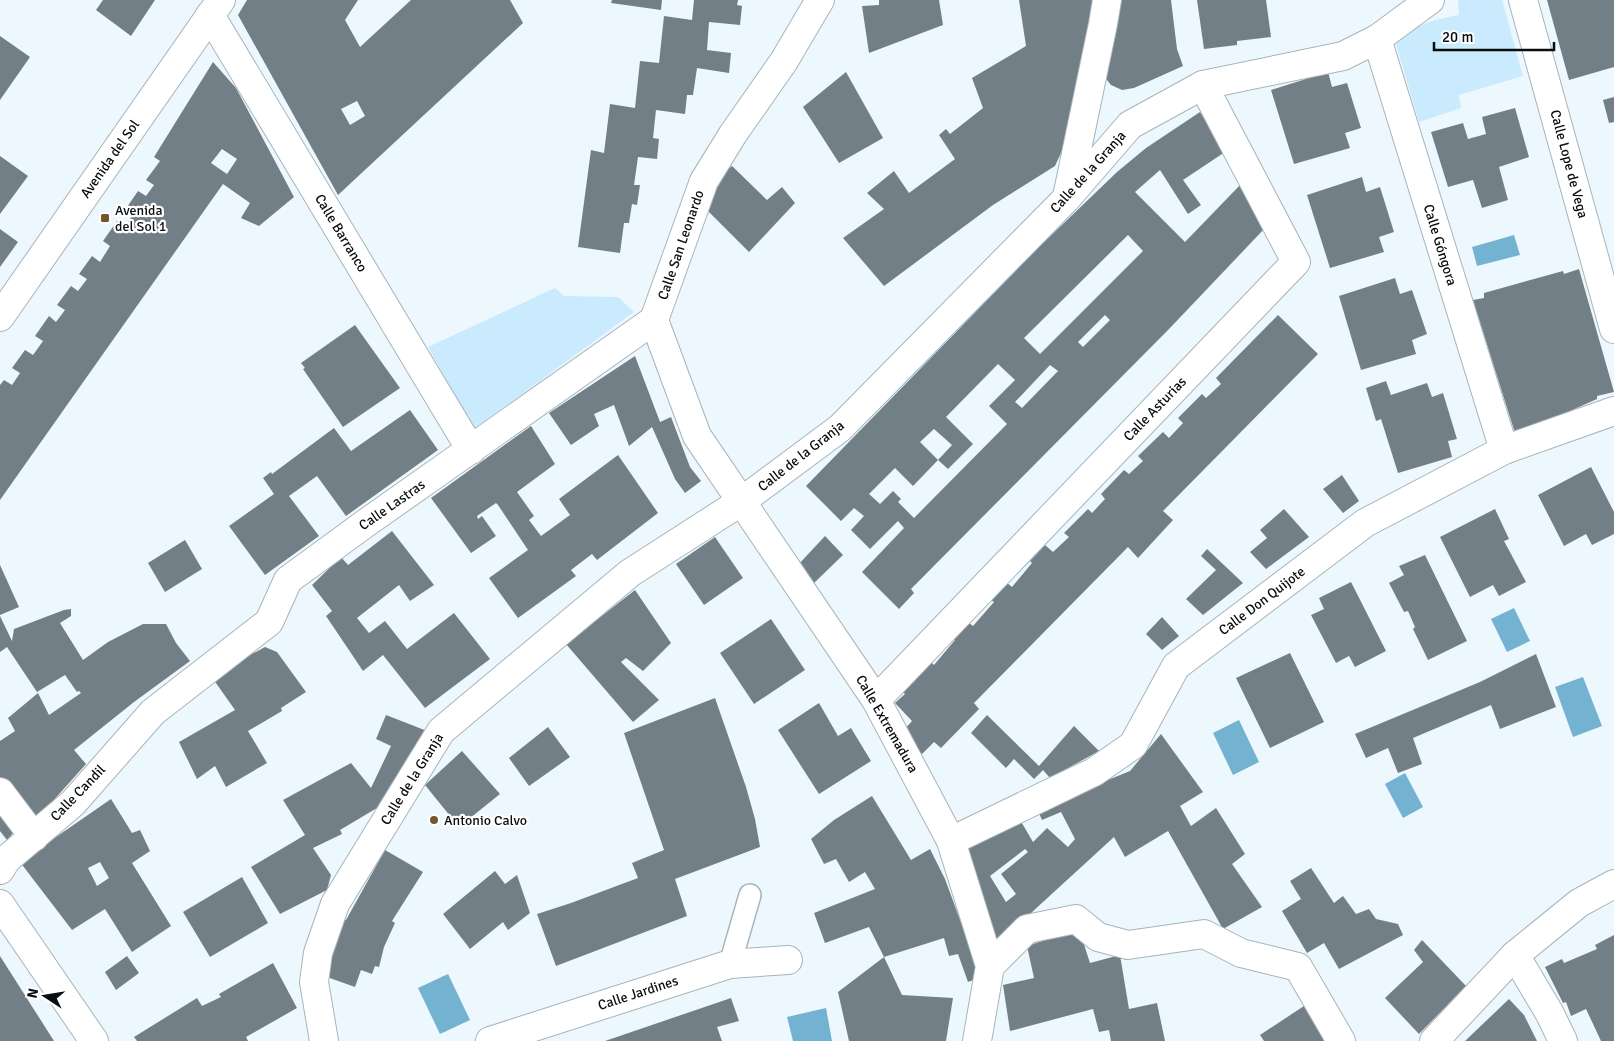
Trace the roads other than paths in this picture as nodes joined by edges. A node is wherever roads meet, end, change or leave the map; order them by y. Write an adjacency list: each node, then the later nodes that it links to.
1 (820, 0): 10 (street, Calle San Leonardo)
2 (1107, 0): 8 (street)
3 (1430, 0): 6 (street, Calle de la Granja)
4 (1523, 0): 11 (street, Calle Lope de Vega)
5 (216, 8): 9 (street, Avenida del Sol); 13 (street, Calle Barranco)
6 (1377, 39): 7 (street, Calle de la Granja); 14 (street, Calle Góngora)
7 (1203, 85): 8 (street, Calle de la Granja); 16 (street, Calle Asturias)
8 (1066, 199): 15 (street, Calle de la Granja)
9 (0, 317)
10 (654, 320): 13 (street, Calle Lastras); 15 (street)
11 (1614, 329)
12 (1614, 410): 14 (street, Calle Don Quijote)
13 (471, 450): 17 (street, Calle Lastras)
14 (1504, 450): 20 (street, Calle Don Quijote)
15 (742, 501): 16 (street, Calle Extremadura); 30 (street, Calle de la Granja)
16 (876, 700): 20 (street, Calle Extremadura)
17 (152, 712): 19 (street, Calle Candil)
18 (0, 792): 19 (street)
19 (34, 836): 21 (street, Calle Candil)
20 (951, 841): 28 (street, Calle Extremadura)
21 (0, 870)
22 (1614, 884): 25 (street)
23 (750, 895): 27 (lane)
24 (0, 904): 29 (street)
25 (1515, 955): 34 (street); 35 (street)
26 (788, 960): 27 (street, Calle Jardines)
27 (730, 964): 31 (street, Calle Jardines)
28 (990, 966): 32 (street); 33 (street)
29 (94, 1041)
30 (324, 1041)
31 (490, 1041)
32 (977, 1041)
33 (1341, 1041)
34 (1434, 1041)
35 (1563, 1041)

